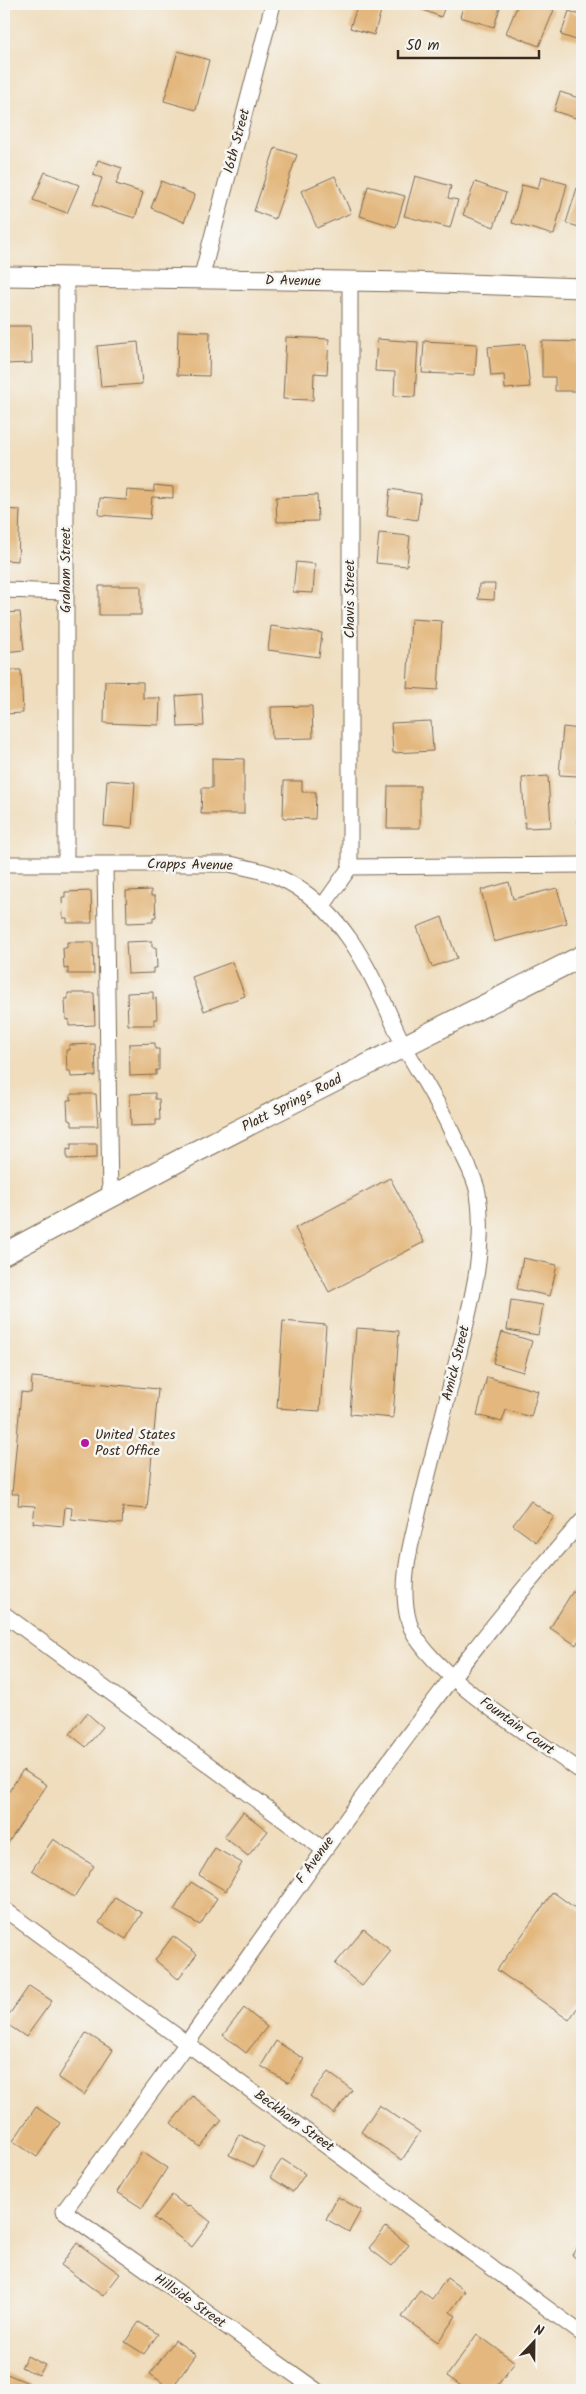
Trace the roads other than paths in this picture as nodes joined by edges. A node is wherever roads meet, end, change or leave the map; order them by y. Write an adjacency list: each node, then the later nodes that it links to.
1 (273, 4): 4 (street, 16th Street)
2 (4, 276): 3 (street, D Avenue)
3 (66, 276): 4 (street, D Avenue); 8 (street, Graham Street)
4 (201, 279): 5 (street, D Avenue)
5 (350, 282): 6 (street, D Avenue); 13 (street, Chavis Street)
6 (582, 288)
7 (4, 590): 8 (street)
8 (66, 592): 10 (street, Graham Street)
9 (4, 864): 10 (street, Crapps Avenue)
10 (66, 864): 11 (street, Crapps Avenue)
11 (105, 864): 14 (street, Crapps Avenue); 17 (street)
12 (582, 865): 13 (street)
13 (350, 867): 14 (street)
14 (322, 907): 16 (street, Crapps Avenue)
15 (582, 956): 16 (main road, Platt Springs Road)
16 (403, 1046): 17 (main road, Platt Springs Road); 21 (street, Amick Street)
17 (110, 1197): 18 (main road, Platt Springs Road)
18 (4, 1254)
19 (582, 1521): 21 (street, F Avenue)
20 (4, 1614): 23 (street)
21 (452, 1678): 22 (street, Fountain Court); 23 (street, F Avenue)
22 (582, 1772)
23 (323, 1849): 25 (street, F Avenue)
24 (4, 1909): 25 (street, Beckham Street)
25 (187, 2043): 26 (street, F Avenue); 27 (street, Beckham Street)
26 (64, 2211): 28 (street, Hillside Street)
27 (582, 2334)
28 (316, 2390)

